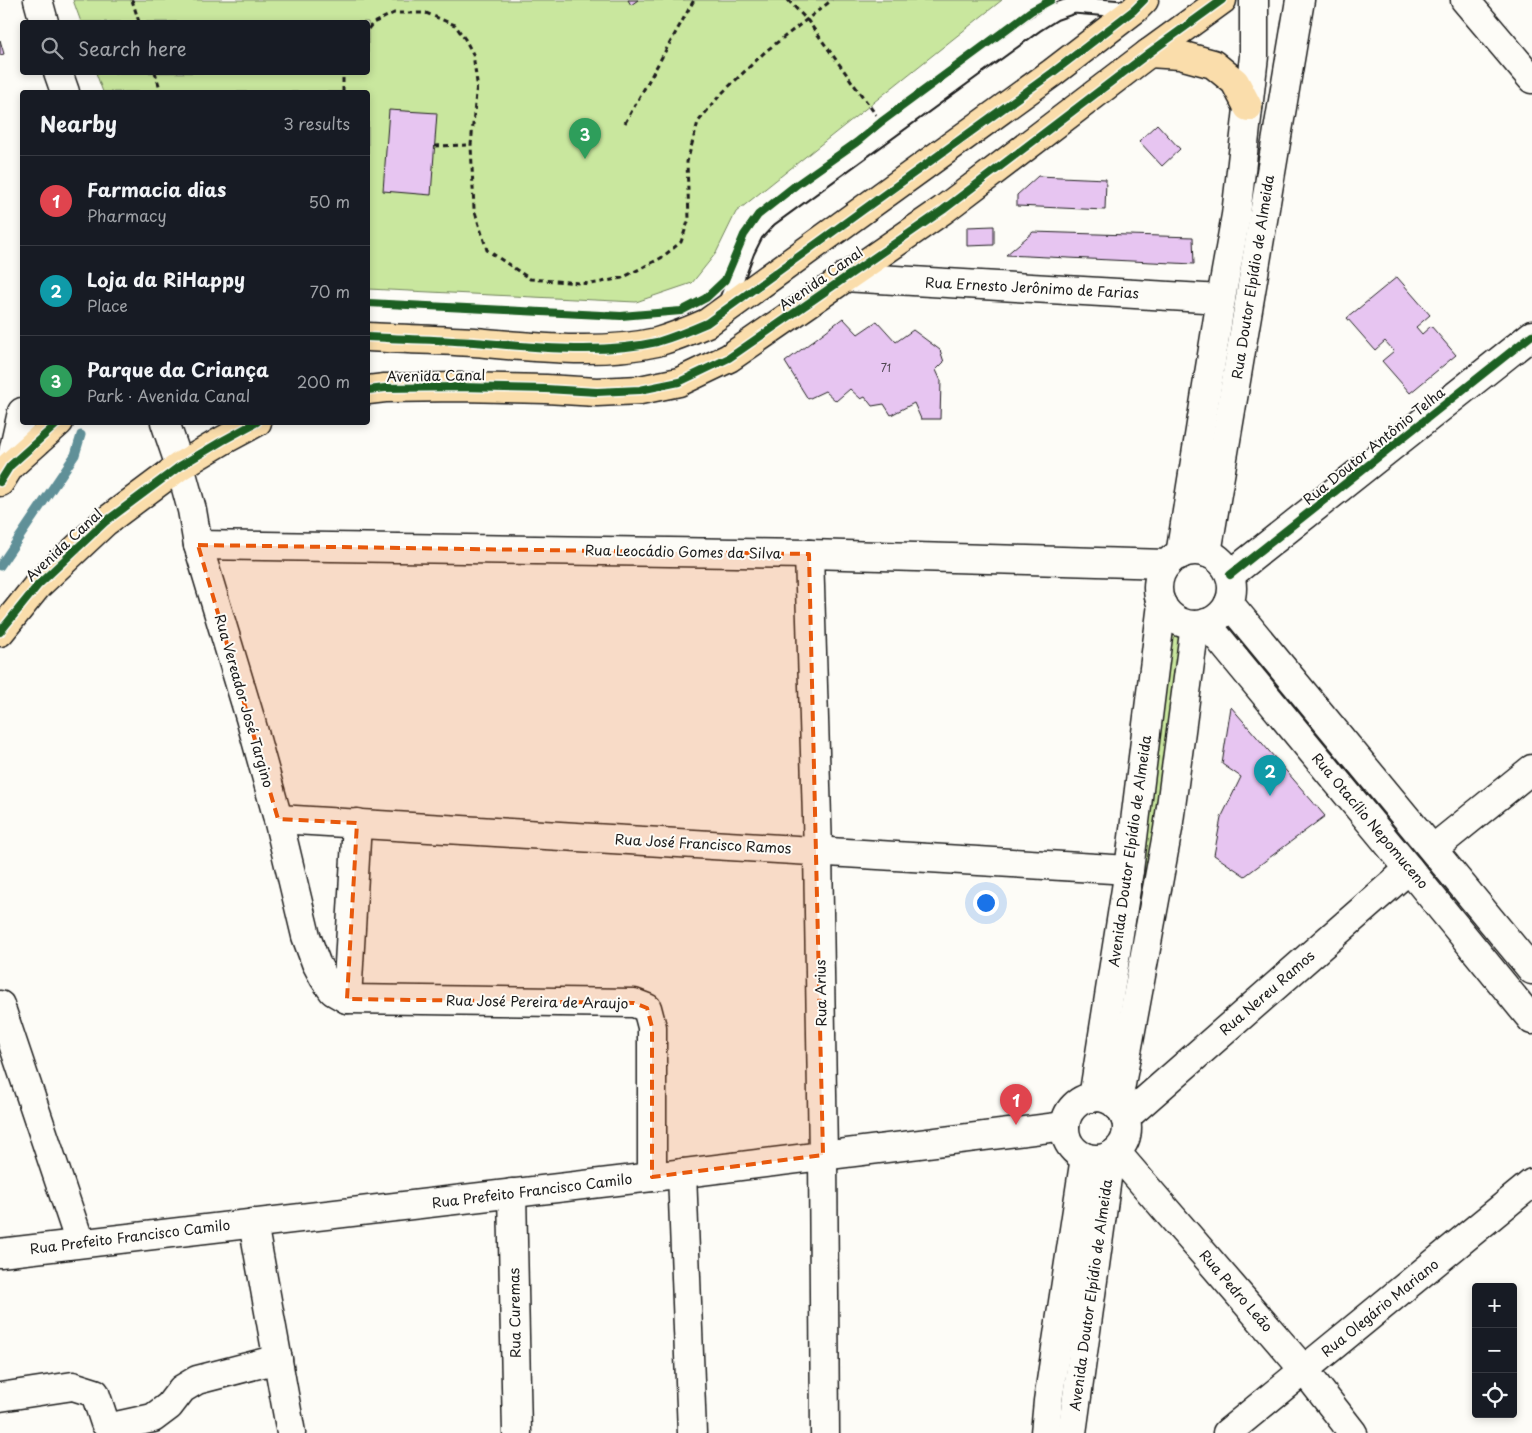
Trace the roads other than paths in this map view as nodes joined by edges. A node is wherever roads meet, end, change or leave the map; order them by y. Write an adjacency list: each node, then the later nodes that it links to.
1 (38, 0): 7 (street)
2 (1222, 0): 8 (main road, Avenida Canal)
3 (1254, 0): 12 (street, Rua Doutor Elpídio de Almeida)
4 (1300, 0): 26 (street, Rua Doutor Elpídio de Almeida)
5 (1471, 2): 10 (street)
6 (1139, 5): 15 (main road); 15 (lane)
7 (43, 20)
8 (1149, 53): 12 (main road); 13 (main road, Avenida Canal)
9 (59, 75): 11 (street)
10 (1532, 79)
11 (63, 90)
12 (1248, 107): 14 (street, Rua Doutor Elpídio de Almeida)
13 (844, 277): 14 (street, Rua Ernesto Jerônimo de Farias); 18 (main road, Avenida Canal)
14 (1221, 299): 28 (street, Rua Doutor Elpídio de Almeida)
15 (724, 310): 17 (main road)
16 (1532, 335): 29 (street, Rua Doutor Antônio Telha)
17 (370, 337)
18 (370, 390)
19 (20, 419): 24 (street)
20 (56, 425): 24 (main road)
21 (166, 425): 23 (street, Rua Vereador José Targino)
22 (251, 425): 23 (main road, Avenida Canal)
23 (180, 466): 25 (street, Rua Vereador José Targino); 33 (main road, Avenida Canal)
24 (5, 474)
25 (198, 545): 27 (street, Rua Leocádio Gomes da Silva); 35 (street, Rua Vereador José Targino)
26 (1207, 553): 28 (street); 29 (street)
27 (810, 554): 28 (street, Rua Leocádio Gomes da Silva); 38 (street, Rua Arius)
28 (1174, 559): 31 (street, Avenida Doutor Elpídio de Almeida)
29 (1230, 576): 30 (street)
30 (1229, 603): 32 (street); 37 (street)
31 (1162, 604): 32 (street); 40 (street, Avenida Doutor Elpídio de Almeida)
32 (1201, 624): 39 (street, Rua Otacílio Nepomuceno); 45 (street, Avenida Doutor Elpídio de Almeida)
33 (0, 632)
34 (1532, 769): 37 (street)
35 (278, 819): 36 (street, Rua José Francisco Ramos); 42 (street, Rua Vereador José Targino)
36 (357, 824): 38 (street, Rua José Francisco Ramos); 42 (street)
37 (1433, 849): 41 (street)
38 (818, 852): 40 (street, Rua José Francisco Ramos); 47 (street, Rua Arius)
39 (1409, 868): 44 (street, Rua Otacílio Nepomuceno); 45 (street, Rua Nereu Ramos)
40 (1129, 870): 45 (street, Avenida Doutor Elpídio de Almeida)
41 (1532, 970)
42 (347, 998): 50 (street, Rua José Pereira de Araujo)
43 (0, 1005): 54 (street)
44 (1532, 1020)
45 (1112, 1107): 46 (street); 48 (street)
46 (1065, 1126): 47 (street, Rua Prefeito Francisco Camilo); 48 (street)
47 (823, 1155): 49 (street, Rua Prefeito Francisco Camilo); 62 (street, Rua Arius)
48 (1104, 1155): 57 (street, Rua Pedro Leão); 63 (street, Avenida Doutor Elpídio de Almeida); 64 (street, Avenida Doutor Elpídio de Almeida)
49 (682, 1173): 50 (street, Rua Prefeito Francisco Camilo); 61 (street)
50 (652, 1177): 52 (street, Rua Prefeito Francisco Camilo)
51 (1532, 1183): 57 (street, Rua Olegário Mariano)
52 (512, 1193): 53 (street, Rua Prefeito Francisco Camilo); 60 (street, Rua Curemas)
53 (253, 1223): 54 (street, Rua Prefeito Francisco Camilo); 56 (street)
54 (80, 1243): 55 (street, Rua Prefeito Francisco Camilo)
55 (0, 1253)
56 (278, 1360): 58 (street); 59 (street)
57 (1304, 1370): 65 (street, Rua Olegário Mariano); 66 (street, Rua Pedro Leão)
58 (0, 1397)
59 (292, 1433)
60 (517, 1433)
61 (692, 1433)
62 (825, 1433)
63 (1045, 1433)
64 (1072, 1433)
65 (1227, 1433)
66 (1353, 1433)

